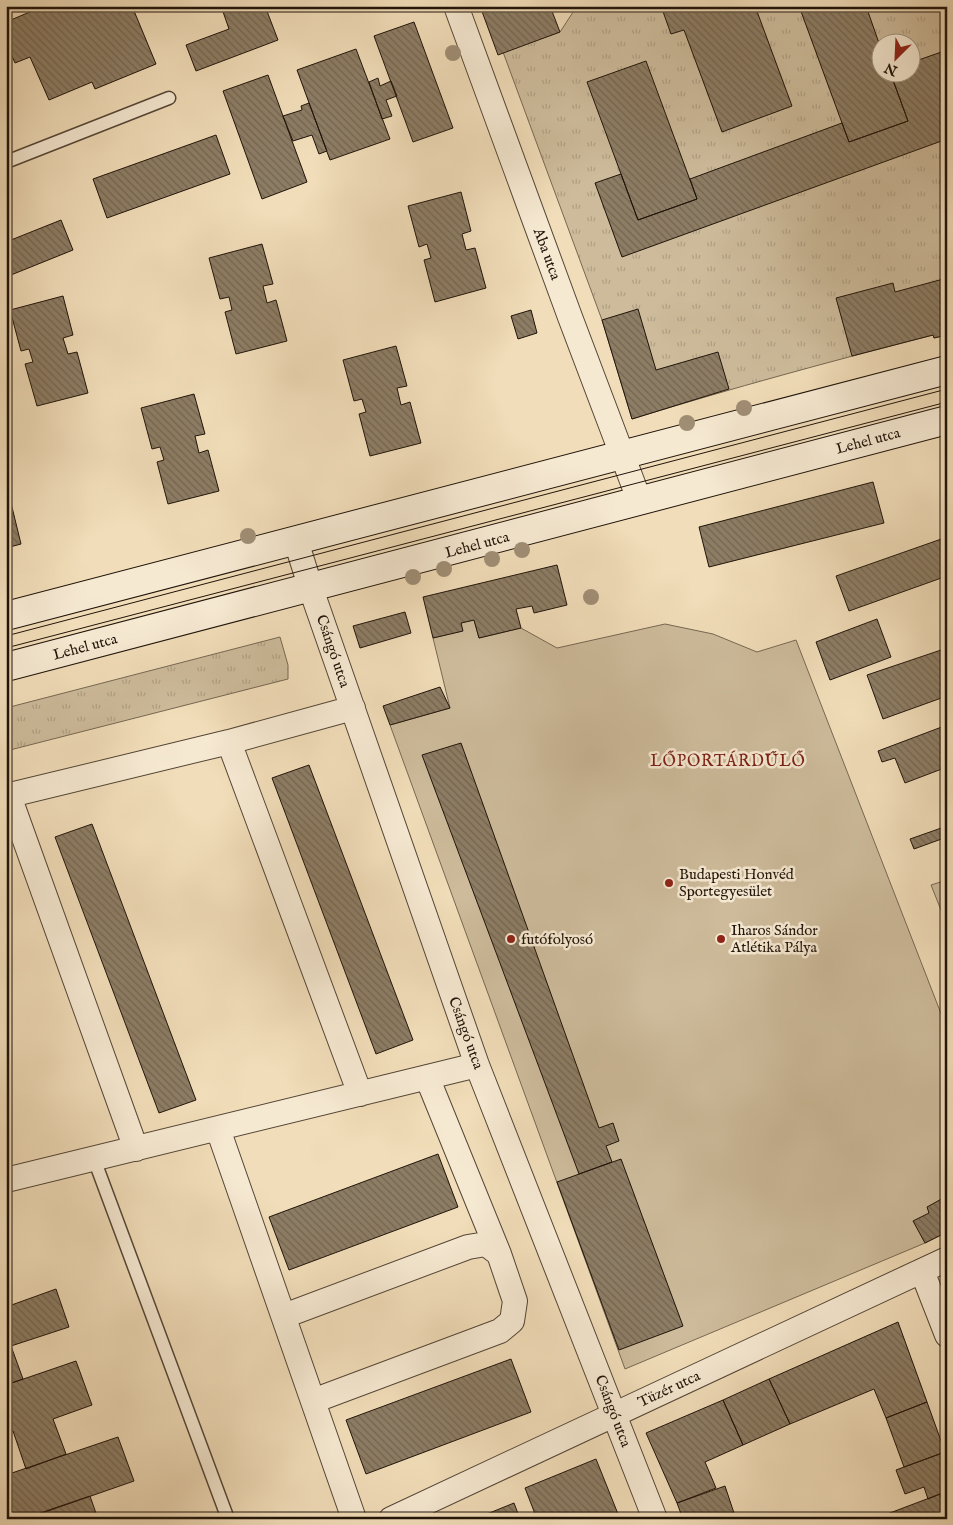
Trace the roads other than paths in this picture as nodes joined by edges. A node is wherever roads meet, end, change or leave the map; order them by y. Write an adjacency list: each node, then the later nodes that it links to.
1 (456, 6): 6 (street, Aba utca)
2 (169, 98): 3 (lane)
3 (6, 162)
4 (947, 370): 6 (main road)
5 (947, 420): 7 (main road, Lehel utca)
6 (622, 456): 7 (street, Aba utca); 8 (main road)
7 (640, 502): 9 (main road, Lehel utca)
8 (296, 541): 9 (street, Csángó utca); 10 (main road)
9 (310, 588): 11 (main road, Lehel utca); 12 (street, Csángó utca)
10 (6, 616)
11 (6, 667)
12 (353, 708): 13 (street); 15 (street, Csángó utca)
13 (229, 742): 14 (street); 17 (street)
14 (8, 796): 19 (street)
15 (477, 1065): 16 (street); 28 (street, Csángó utca)
16 (427, 1077): 17 (street); 22 (street)
17 (360, 1094): 18 (street)
18 (218, 1128): 19 (street); 25 (street)
19 (136, 1149): 20 (street)
20 (94, 1159): 21 (street); 29 (lane)
21 (6, 1180)
22 (499, 1254): 25 (street); 27 (street)
23 (947, 1259): 24 (street, Tüzér utca)
24 (922, 1271): 26 (street); 28 (street, Tüzér utca)
25 (284, 1316): 27 (street)
26 (947, 1335)
27 (313, 1401): 30 (street)
28 (615, 1414): 31 (street, Tüzér utca); 32 (street, Csángó utca)
29 (228, 1519)
30 (354, 1519)
31 (391, 1519)
32 (655, 1519)

